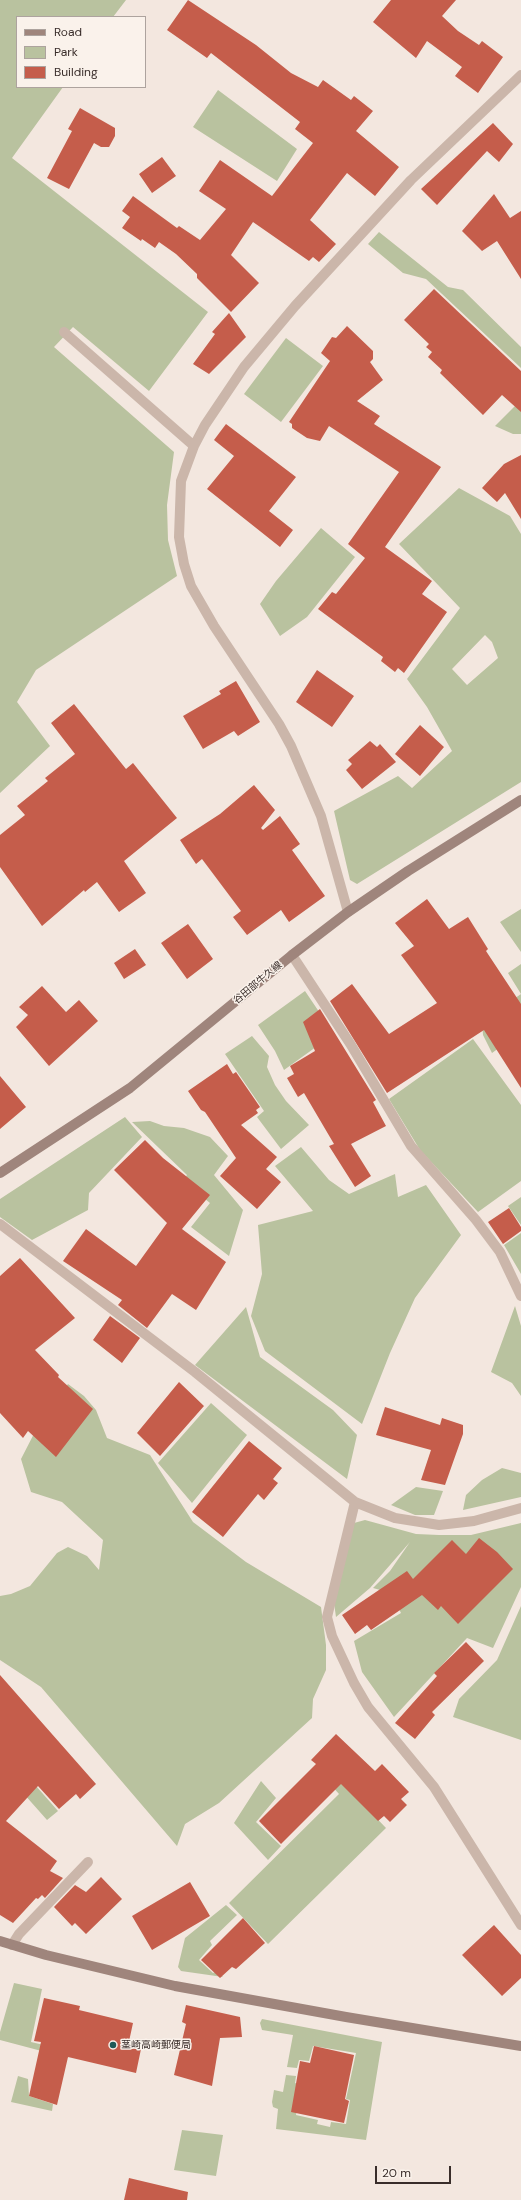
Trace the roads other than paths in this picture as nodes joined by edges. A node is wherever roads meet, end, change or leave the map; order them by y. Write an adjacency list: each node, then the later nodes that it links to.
1 (521, 75): 3 (street)
2 (64, 332): 3 (street)
3 (194, 446): 5 (street)
4 (521, 800): 5 (main road, 谷田部牛久線)
5 (348, 912): 6 (main road, 谷田部牛久線)
6 (292, 955): 7 (main road, 谷田部牛久線); 9 (street)
7 (0, 1173)
8 (0, 1224): 10 (street)
9 (521, 1296)
10 (355, 1502): 11 (street); 13 (street)
11 (521, 1508)
12 (88, 1862): 15 (street)
13 (521, 1924)
14 (0, 1941): 15 (main road)
15 (12, 1945): 16 (main road)
16 (521, 2046)

